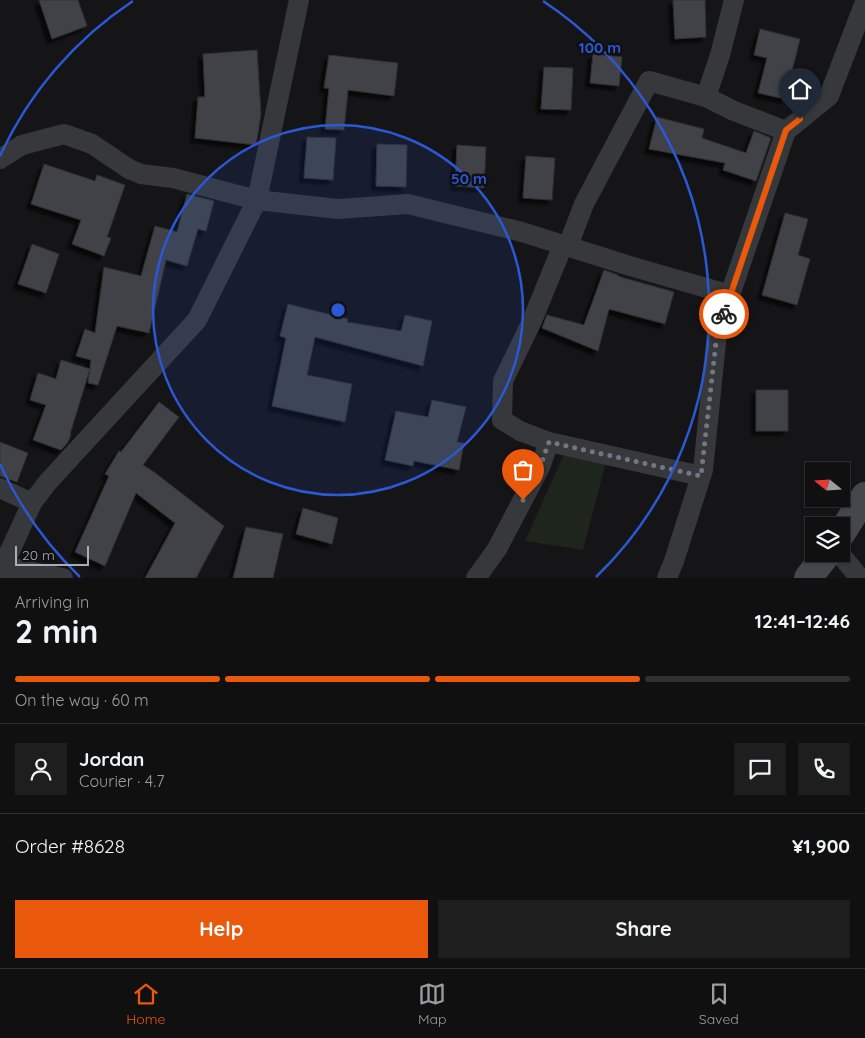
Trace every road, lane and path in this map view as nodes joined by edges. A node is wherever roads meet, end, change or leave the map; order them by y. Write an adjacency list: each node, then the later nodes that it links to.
1 (299, 0): 7 (street)
2 (734, 0): 4 (street)
3 (865, 2): 5 (street)
4 (706, 97): 5 (street); 8 (street)
5 (786, 130): 9 (street)
6 (0, 158): 7 (street)
7 (257, 200): 8 (street); 14 (street)
8 (566, 246): 9 (street); 10 (street)
9 (731, 295): 11 (street)
10 (549, 442): 11 (street); 20 (street)
11 (701, 476): 21 (street)
12 (0, 488): 14 (street)
13 (865, 496): 15 (street)
14 (32, 503): 18 (street)
15 (850, 520)
16 (821, 562): 22 (street)
17 (847, 562): 23 (street)
18 (1, 570): 19 (street)
19 (63, 578)
20 (476, 578)
21 (667, 578)
22 (808, 578)
23 (860, 578)

